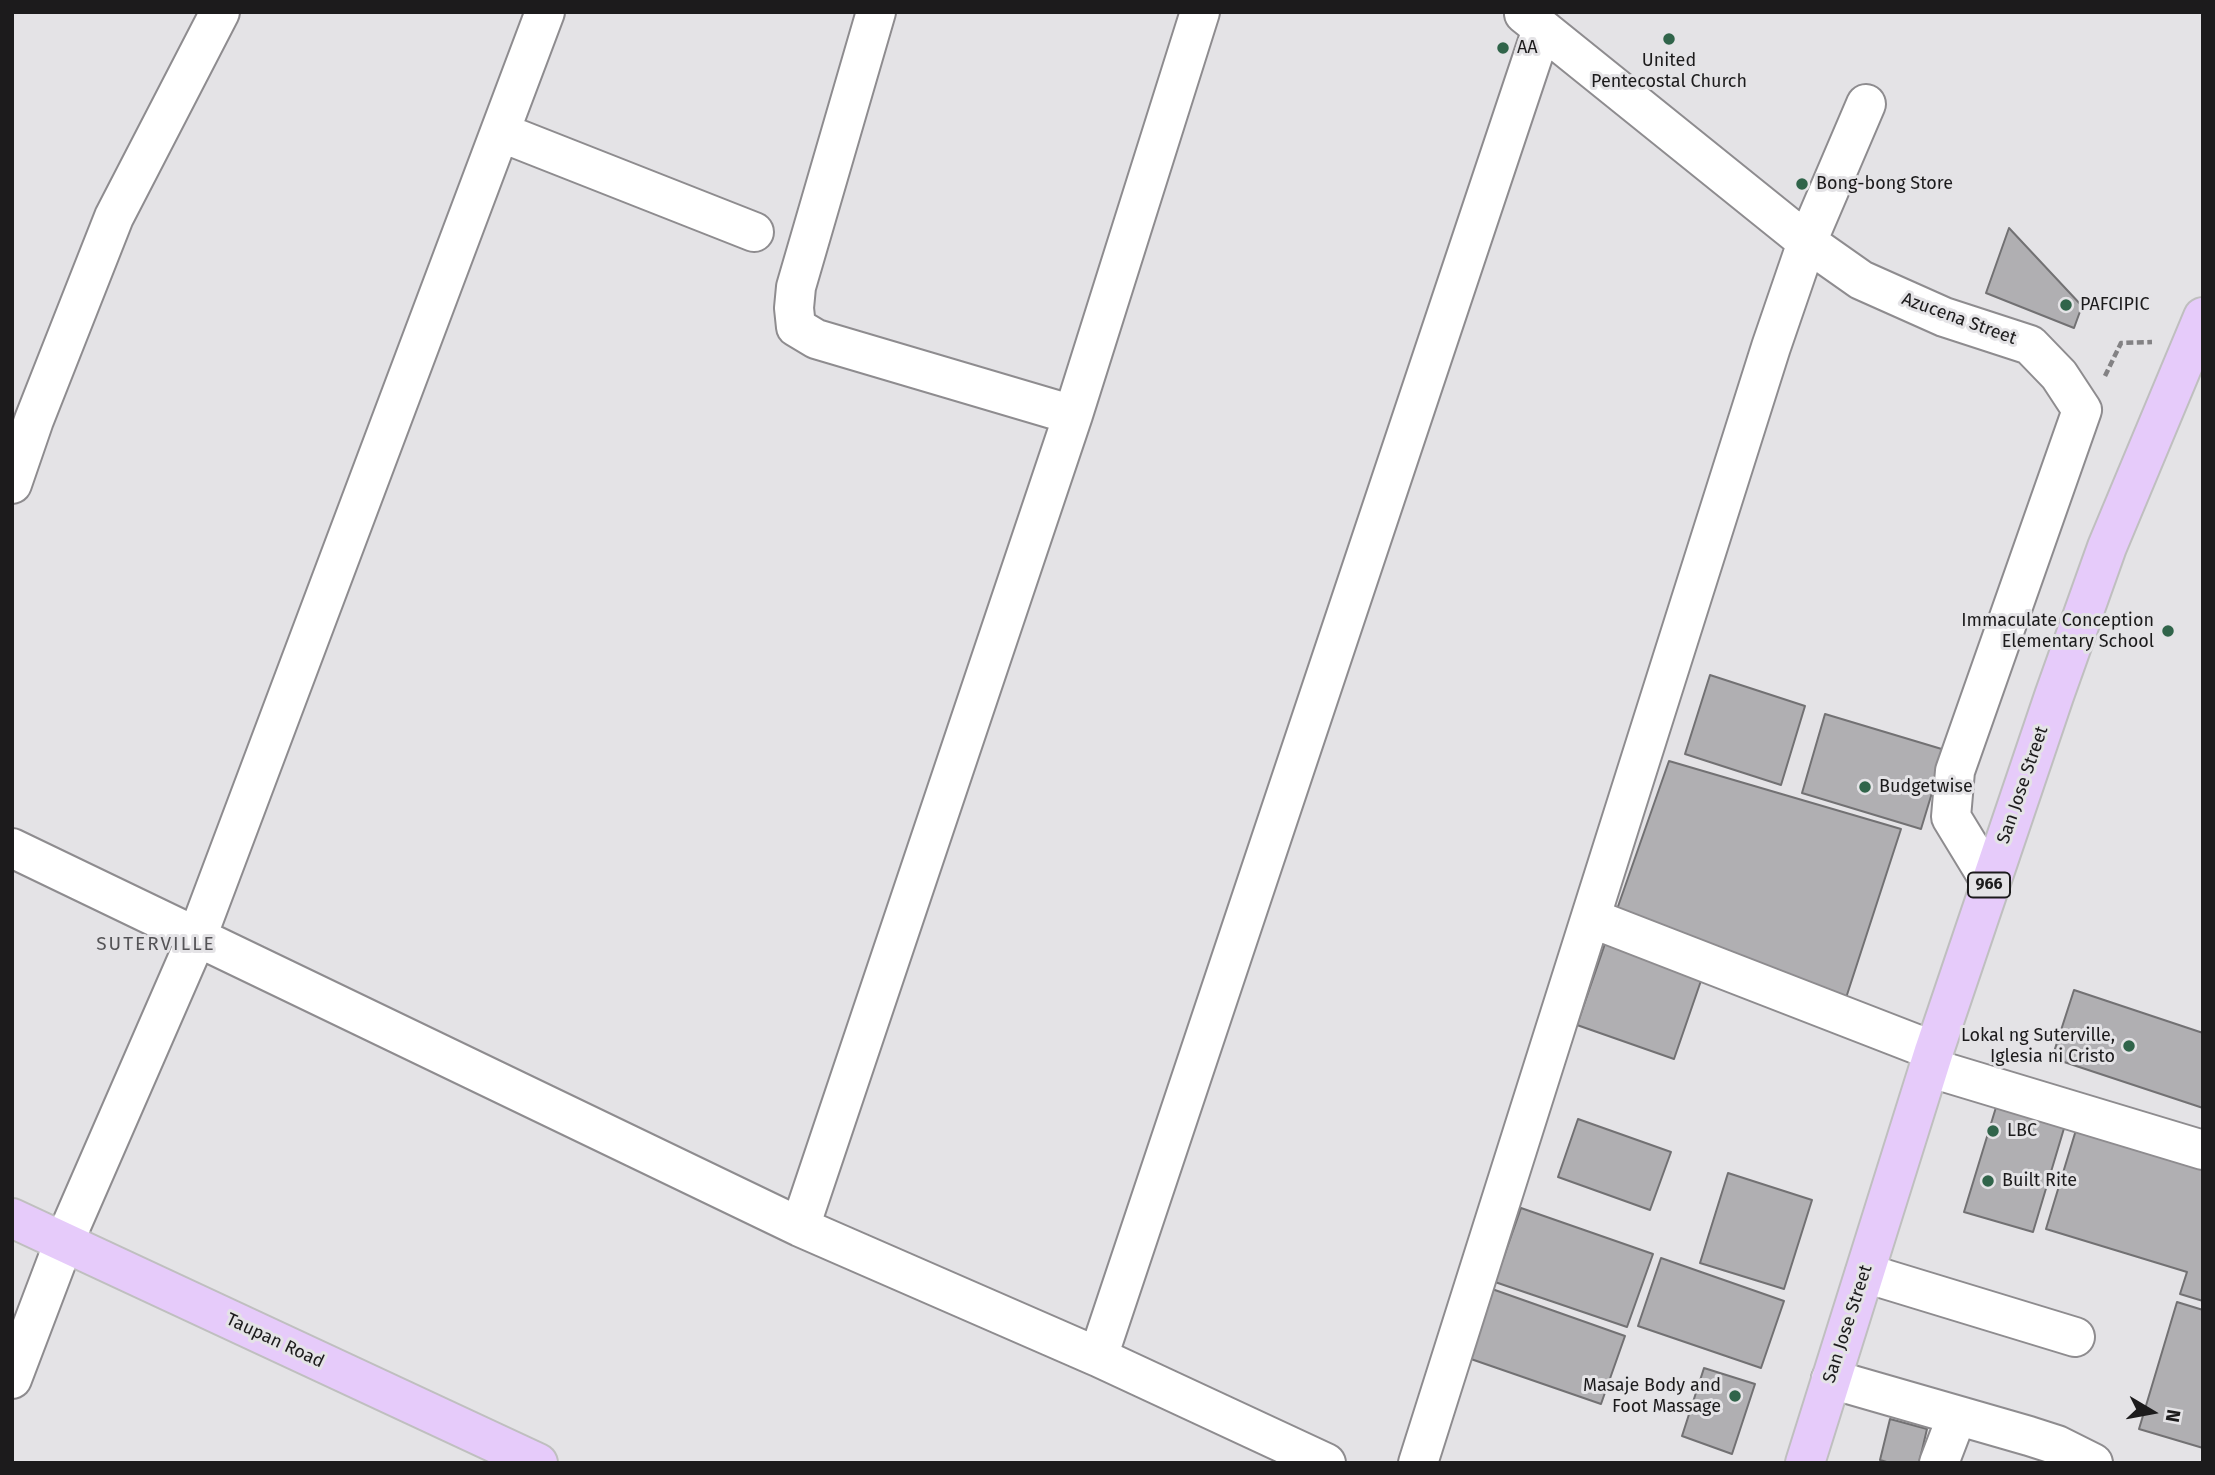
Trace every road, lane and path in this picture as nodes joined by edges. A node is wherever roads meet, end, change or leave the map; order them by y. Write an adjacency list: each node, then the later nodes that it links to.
1 (220, 12): 12 (street)
2 (545, 12): 7 (street)
3 (876, 12): 13 (street)
4 (1200, 12): 13 (street)
5 (1532, 20): 9 (street, Azucena Street); 26 (street)
6 (1866, 104): 9 (street)
7 (500, 132): 8 (street); 18 (street)
8 (754, 232)
9 (1807, 242): 16 (street, Azucena Street); 17 (street)
10 (2197, 329): 11 (path); 16 (main road, San Jose Street / 966)
11 (2103, 379)
12 (23, 414): 14 (street)
13 (1073, 415): 22 (street)
14 (12, 484)
15 (12, 848): 18 (street)
16 (1990, 881): 19 (main road, San Jose Street / 966)
17 (1591, 918): 19 (street); 32 (street)
18 (197, 937): 22 (street); 23 (street)
19 (1932, 1059): 20 (street); 24 (main road, San Jose Street / 966)
20 (2203, 1150)
21 (12, 1218): 23 (main road, Taupan Road)
22 (800, 1227): 26 (street)
23 (64, 1242): 28 (street); 30 (main road, Taupan Road)
24 (1865, 1273): 25 (street); 27 (main road, San Jose Street / 966)
25 (2075, 1337)
26 (1098, 1357): 31 (street)
27 (1831, 1378): 29 (street); 33 (main road, San Jose Street / 966)
28 (12, 1379)
29 (1957, 1416): 34 (street); 35 (street)
30 (538, 1463)
31 (1326, 1463)
32 (1418, 1463)
33 (1805, 1463)
34 (1940, 1463)
35 (2094, 1463)

